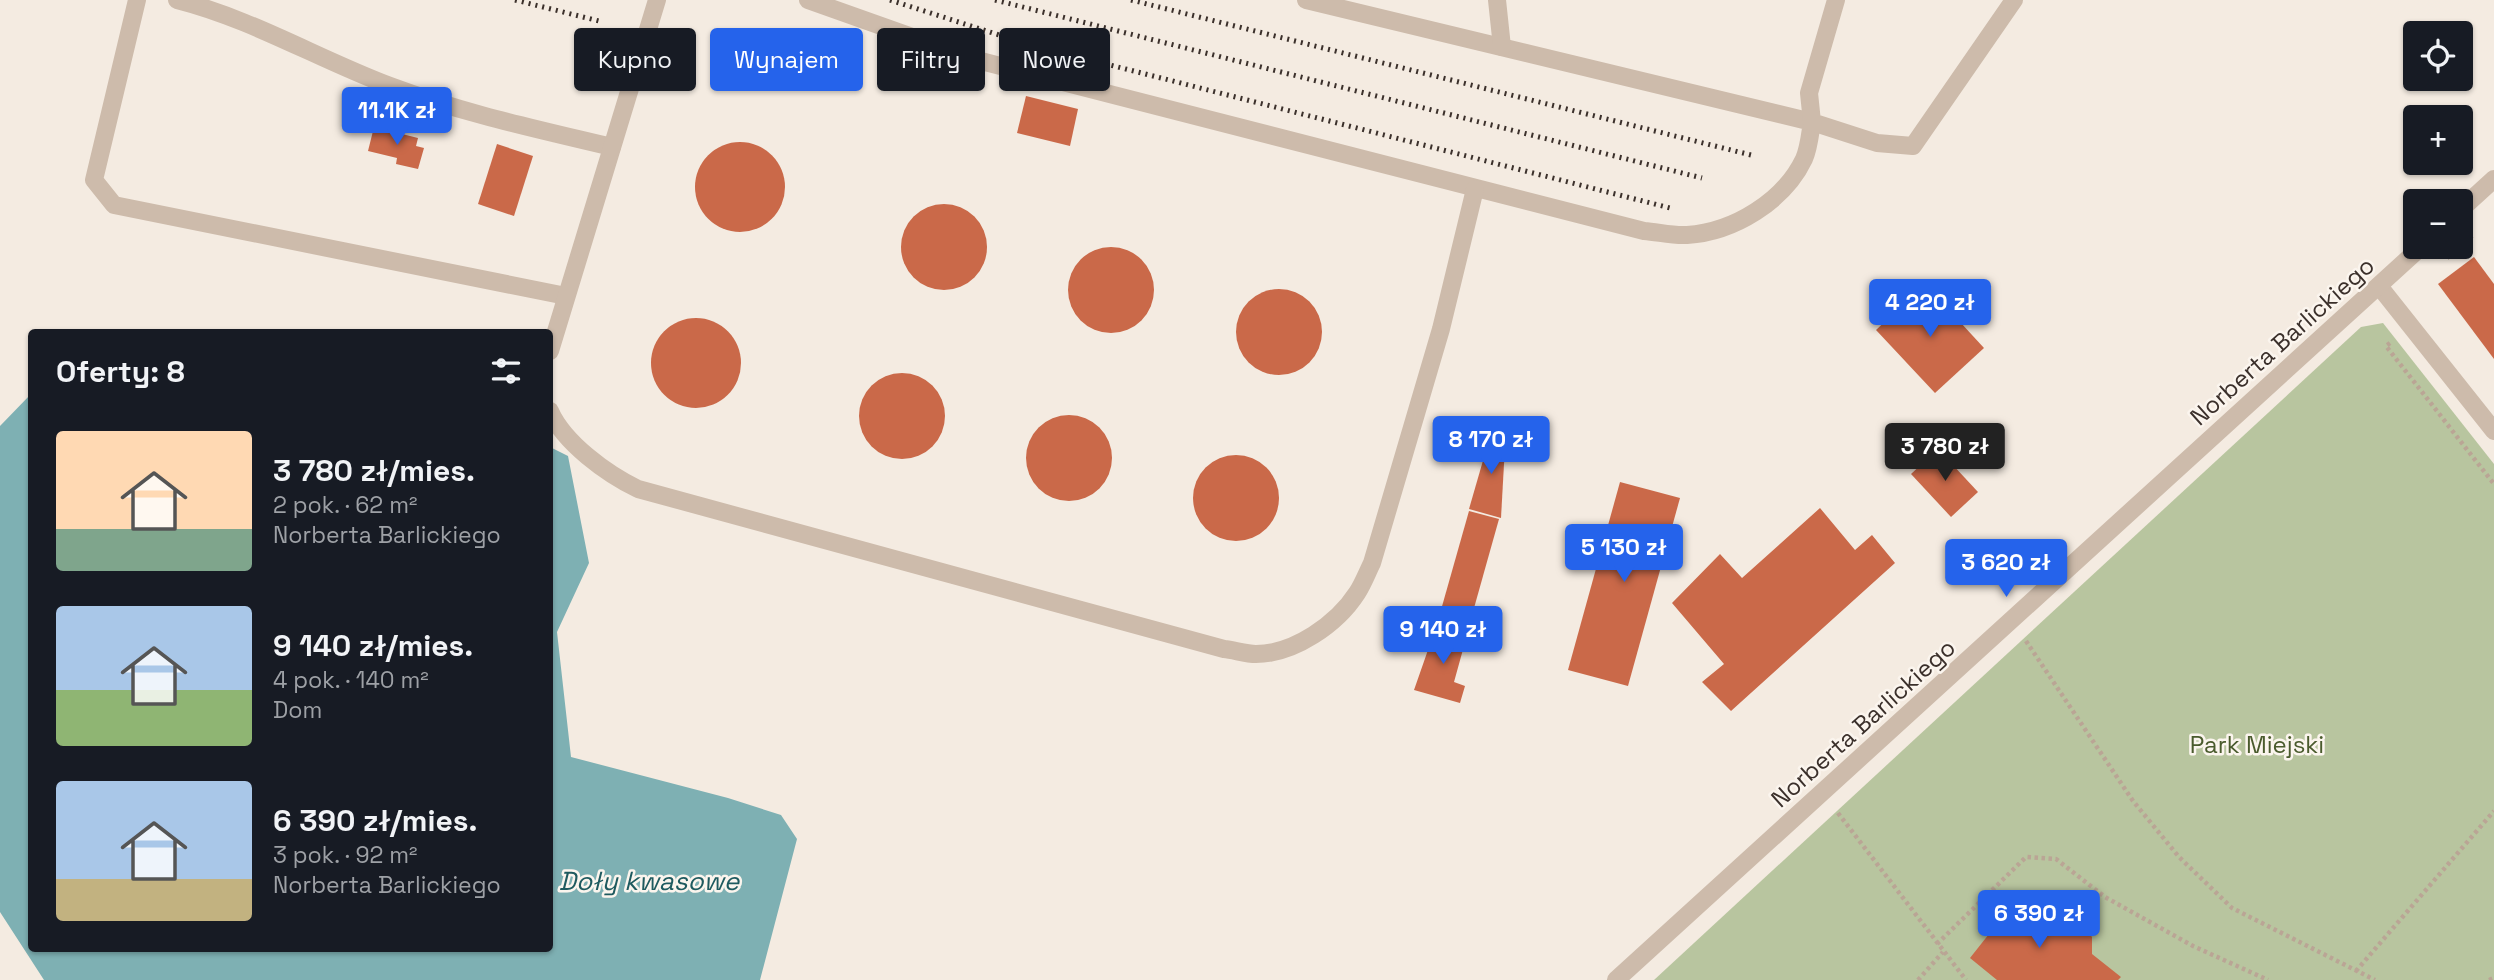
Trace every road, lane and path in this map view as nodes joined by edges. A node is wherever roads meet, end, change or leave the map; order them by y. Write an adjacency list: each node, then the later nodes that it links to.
1 (137, 0): 17 (street)
2 (177, 0): 11 (street)
3 (657, 0): 11 (street)
4 (808, 0): 13 (street)
5 (1306, 0): 9 (street)
6 (1497, 0): 9 (street)
7 (1836, 0): 10 (street)
8 (2014, 0): 10 (street)
9 (1502, 47): 10 (street)
10 (1812, 122): 13 (street)
11 (612, 147): 17 (street)
12 (2494, 179): 14 (street)
13 (1475, 189): 20 (street)
14 (2473, 198)
15 (2408, 259): 16 (street, Norberta Barlickiego)
16 (2379, 286): 21 (street); 23 (street, Norberta Barlickiego)
17 (566, 296): 18 (street)
18 (553, 341)
19 (2386, 346): 22 (path)
20 (553, 416)
21 (2494, 431)
22 (2494, 484)
23 (2012, 620): 24 (street, Norberta Barlickiego); 28 (path)
24 (1822, 793): 26 (path); 29 (street, Norberta Barlickiego)
25 (2494, 811): 28 (path)
26 (1937, 944): 27 (path); 32 (path)
27 (1943, 952): 30 (path); 31 (path)
28 (2356, 971): 33 (path)
29 (1616, 980)
30 (1917, 980)
31 (1966, 980)
32 (2267, 980)
33 (2375, 980)

